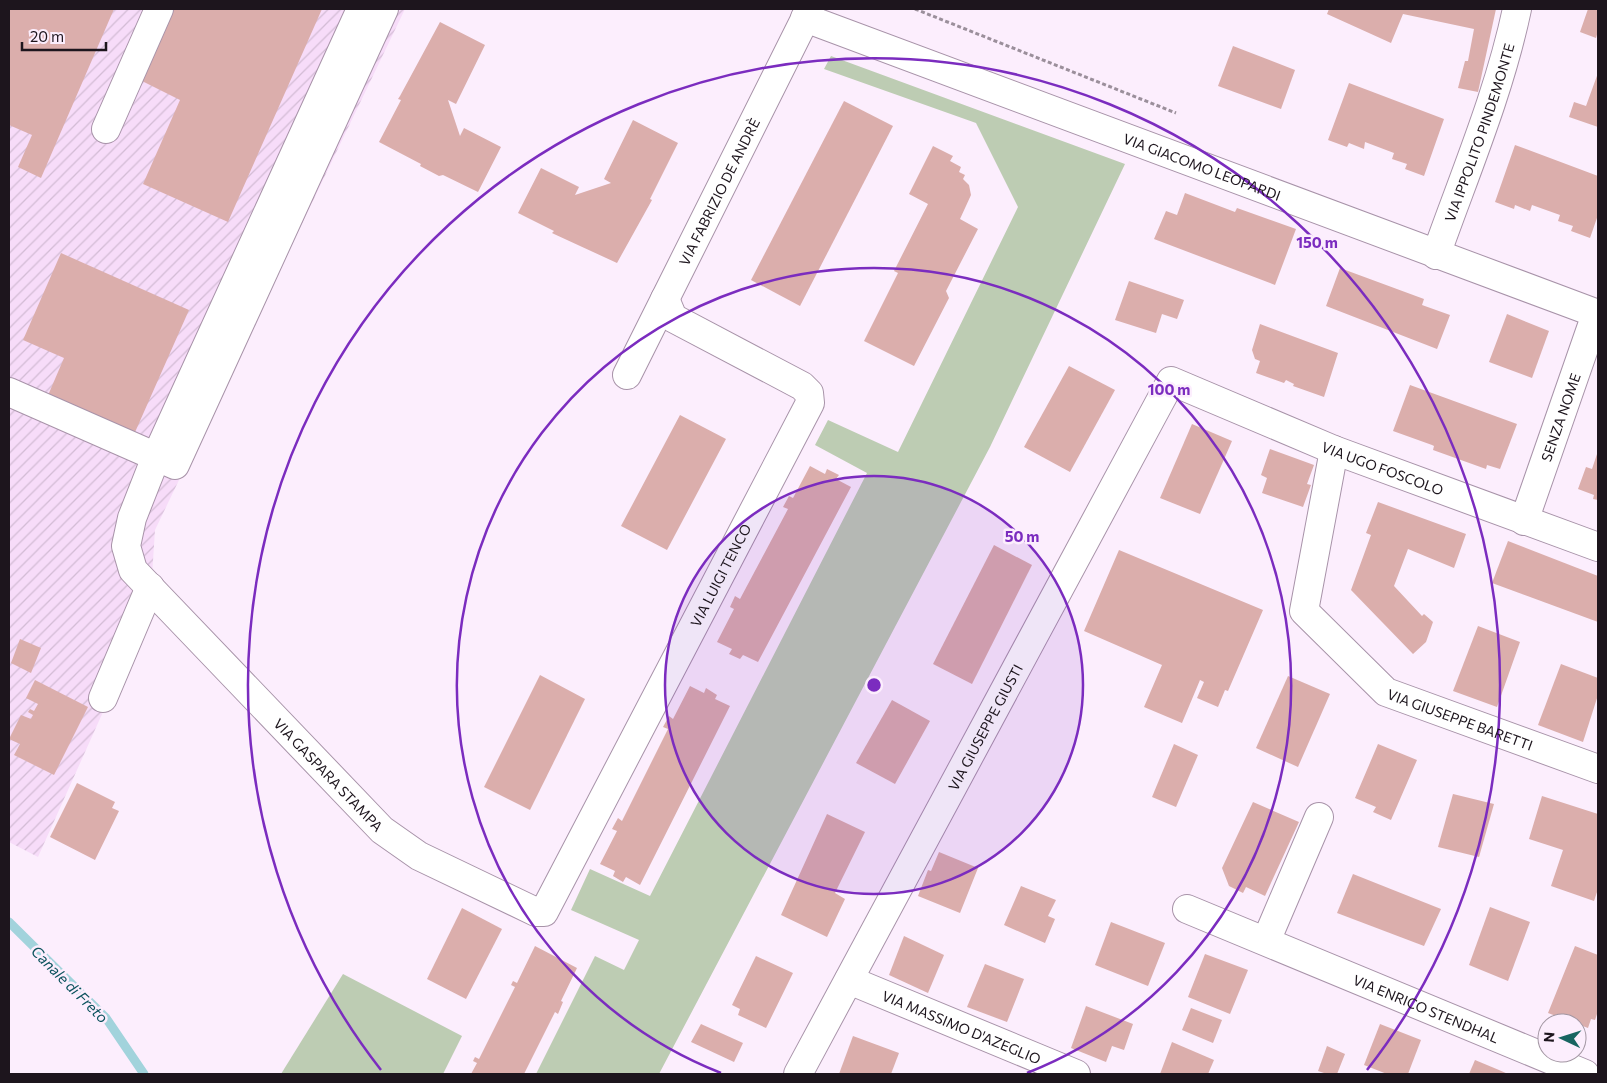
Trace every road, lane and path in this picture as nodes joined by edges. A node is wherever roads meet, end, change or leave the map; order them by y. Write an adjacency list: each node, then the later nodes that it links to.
1 (159, 9): 8 (street)
2 (361, 9): 16 (street)
3 (384, 9): 16 (street)
4 (915, 9): 7 (path)
5 (1518, 9): 9 (street, VIA IPPOLITO PINDEMONTE)
6 (808, 13): 9 (street, VIA GIACOMO LEOPARDI); 10 (street, VIA FABRIZIO DE ANDRÈ)
7 (1176, 112)
8 (106, 129)
9 (1436, 255): 11 (street, VIA GIACOMO LEOPARDI)
10 (665, 299): 12 (street, VIA FABRIZIO DE ANDRÈ); 24 (street, VIA LUIGI TENCO)
11 (1597, 314): 17 (street, SENZA NOME)
12 (627, 375)
13 (1171, 381): 15 (street, VIA UGO FOSCOLO); 26 (street, VIA GIUSEPPE GIUSTI)
14 (9, 392): 16 (street)
15 (1334, 450): 17 (street, VIA UGO FOSCOLO); 21 (street, VIA GIUSEPPE BARETTI)
16 (165, 461): 19 (street, VIA GASPARA STAMPA)
17 (1524, 521): 18 (street, VIA UGO FOSCOLO)
18 (1598, 547)
19 (141, 578): 20 (street); 24 (street, VIA GASPARA STAMPA)
20 (103, 698)
21 (1598, 769)
22 (1319, 817): 25 (street)
23 (1187, 910): 25 (street, VIA ENRICO STENDHAL)
24 (544, 912)
25 (1266, 941): 29 (street, VIA ENRICO STENDHAL)
26 (849, 980): 27 (street, VIA GIUSEPPE GIUSTI); 28 (street, VIA MASSIMO D'AZEGLIO)
27 (798, 1074)
28 (1076, 1074)
29 (1585, 1074)

